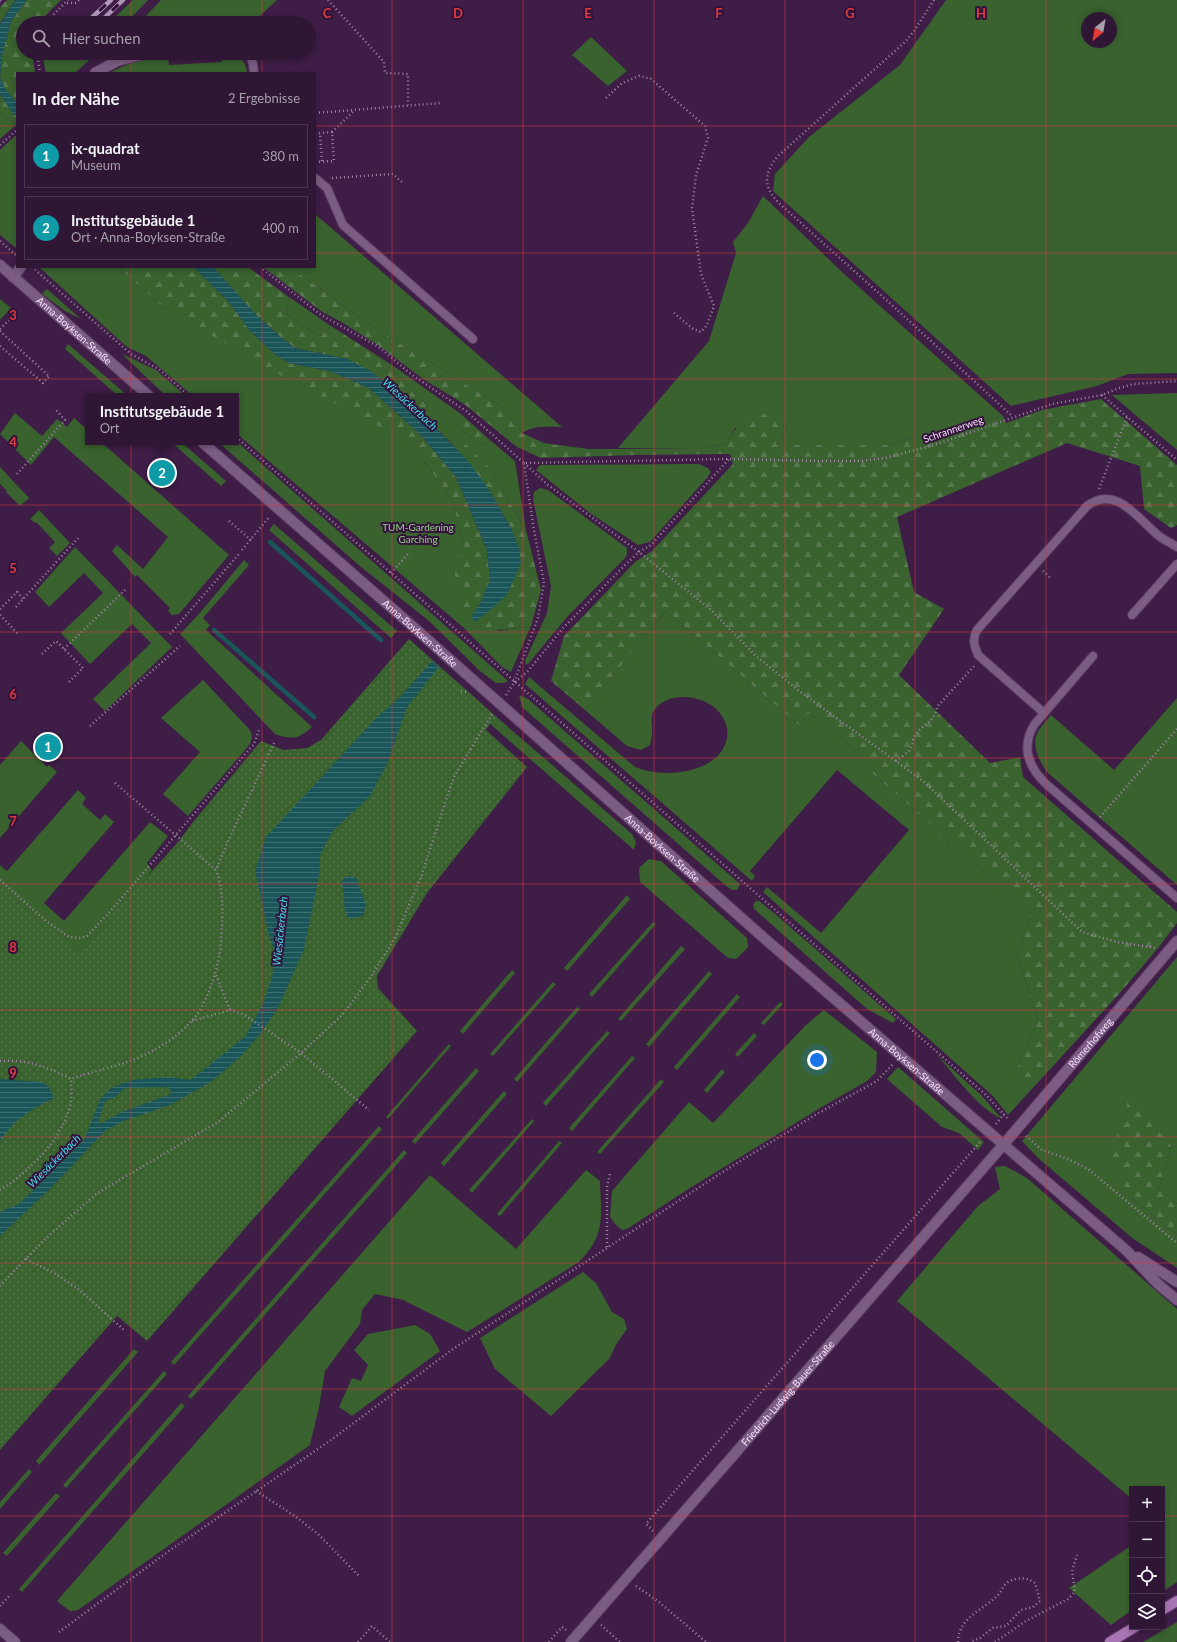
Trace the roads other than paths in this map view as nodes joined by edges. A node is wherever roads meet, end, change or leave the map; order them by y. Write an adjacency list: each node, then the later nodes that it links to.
1 (121, 60): 3 (street)
2 (251, 60): 4 (lane)
3 (97, 72)
4 (254, 72)
5 (316, 180): 9 (lane)
6 (0, 265): 8 (street, Anna-Boyksen-Straße)
7 (20, 268): 8 (street)
8 (13, 277): 10 (street, Anna-Boyksen-Straße)
9 (473, 339)
10 (146, 393)
11 (205, 445): 19 (street, Anna-Boyksen-Straße)
12 (1177, 547): 16 (lane)
13 (1177, 564): 14 (lane)
14 (1132, 614)
15 (1093, 656): 16 (lane)
16 (1044, 713): 17 (lane)
17 (1177, 898)
18 (1177, 941): 19 (street, Römerhofweg)
19 (1004, 1144): 20 (street, Anna-Boyksen-Straße); 28 (street, Friedrich-Ludwig-Bauer-Straße)
20 (1127, 1251): 21 (street, Anna-Boyksen-Straße); 22 (street, Anna-Boyksen-Straße)
21 (1177, 1282)
22 (1177, 1300)
23 (1177, 1601): 24 (main road)
24 (1165, 1608)
25 (0, 1629): 27 (street)
26 (1130, 1630): 29 (main road)
27 (15, 1642)
28 (572, 1642)
29 (1110, 1642)

